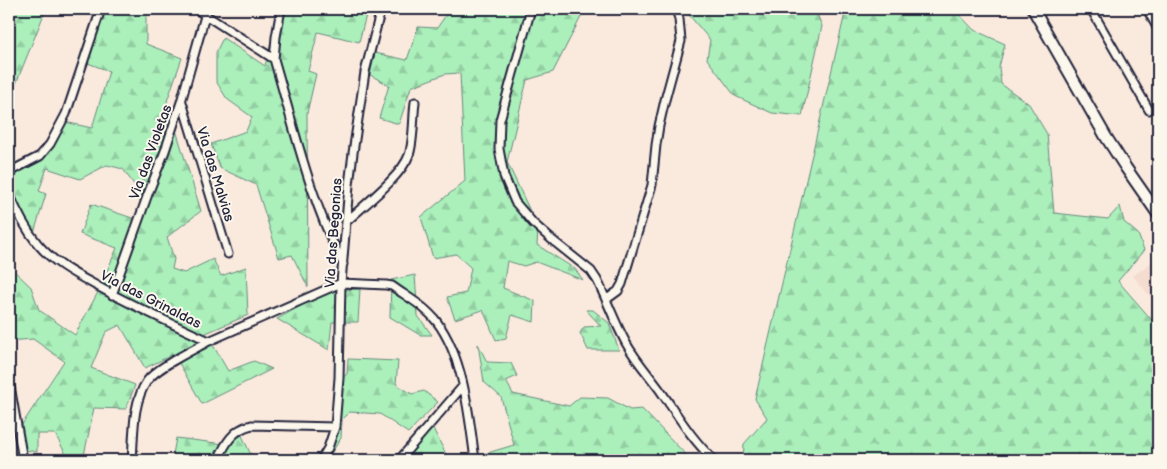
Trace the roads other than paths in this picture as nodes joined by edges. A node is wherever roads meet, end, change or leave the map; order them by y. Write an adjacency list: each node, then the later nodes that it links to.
1 (101, 9): 17 (street)
2 (196, 9): 11 (street)
3 (281, 9): 13 (street)
4 (381, 9): 22 (street, Via das Begonias)
5 (532, 9): 27 (street)
6 (676, 9): 27 (street)
7 (1046, 9): 10 (street)
8 (1091, 9): 16 (street)
9 (1147, 9): 12 (street)
10 (1034, 11): 21 (main road)
11 (205, 16): 13 (street); 14 (street, Via das Violetas)
12 (1158, 29)
13 (274, 58): 24 (street)
14 (181, 102): 23 (street, Via das Malvias); 26 (street, Via das Violetas)
15 (414, 102): 22 (street)
16 (1149, 110)
17 (9, 172)
18 (9, 193): 19 (street, Via das Grinaldas)
19 (14, 205): 20 (street); 26 (street, Via das Grinaldas)
20 (9, 214)
21 (1158, 214)
22 (346, 222): 24 (street, Via das Begonias)
23 (228, 254)
24 (343, 264): 25 (street, Via das Begonias)
25 (341, 283): 28 (street, Via das Grinaldas); 30 (street); 31 (street, Via das Begonias)
26 (112, 294): 28 (street, Via das Grinaldas)
27 (607, 299): 38 (street)
28 (209, 342): 33 (street)
29 (9, 380): 32 (street)
30 (462, 386): 36 (street); 37 (street)
31 (335, 427): 34 (street); 35 (street, Via das Begonias)
32 (23, 460)
33 (132, 460)
34 (218, 460)
35 (321, 460)
36 (399, 460)
37 (475, 460)
38 (714, 460)

